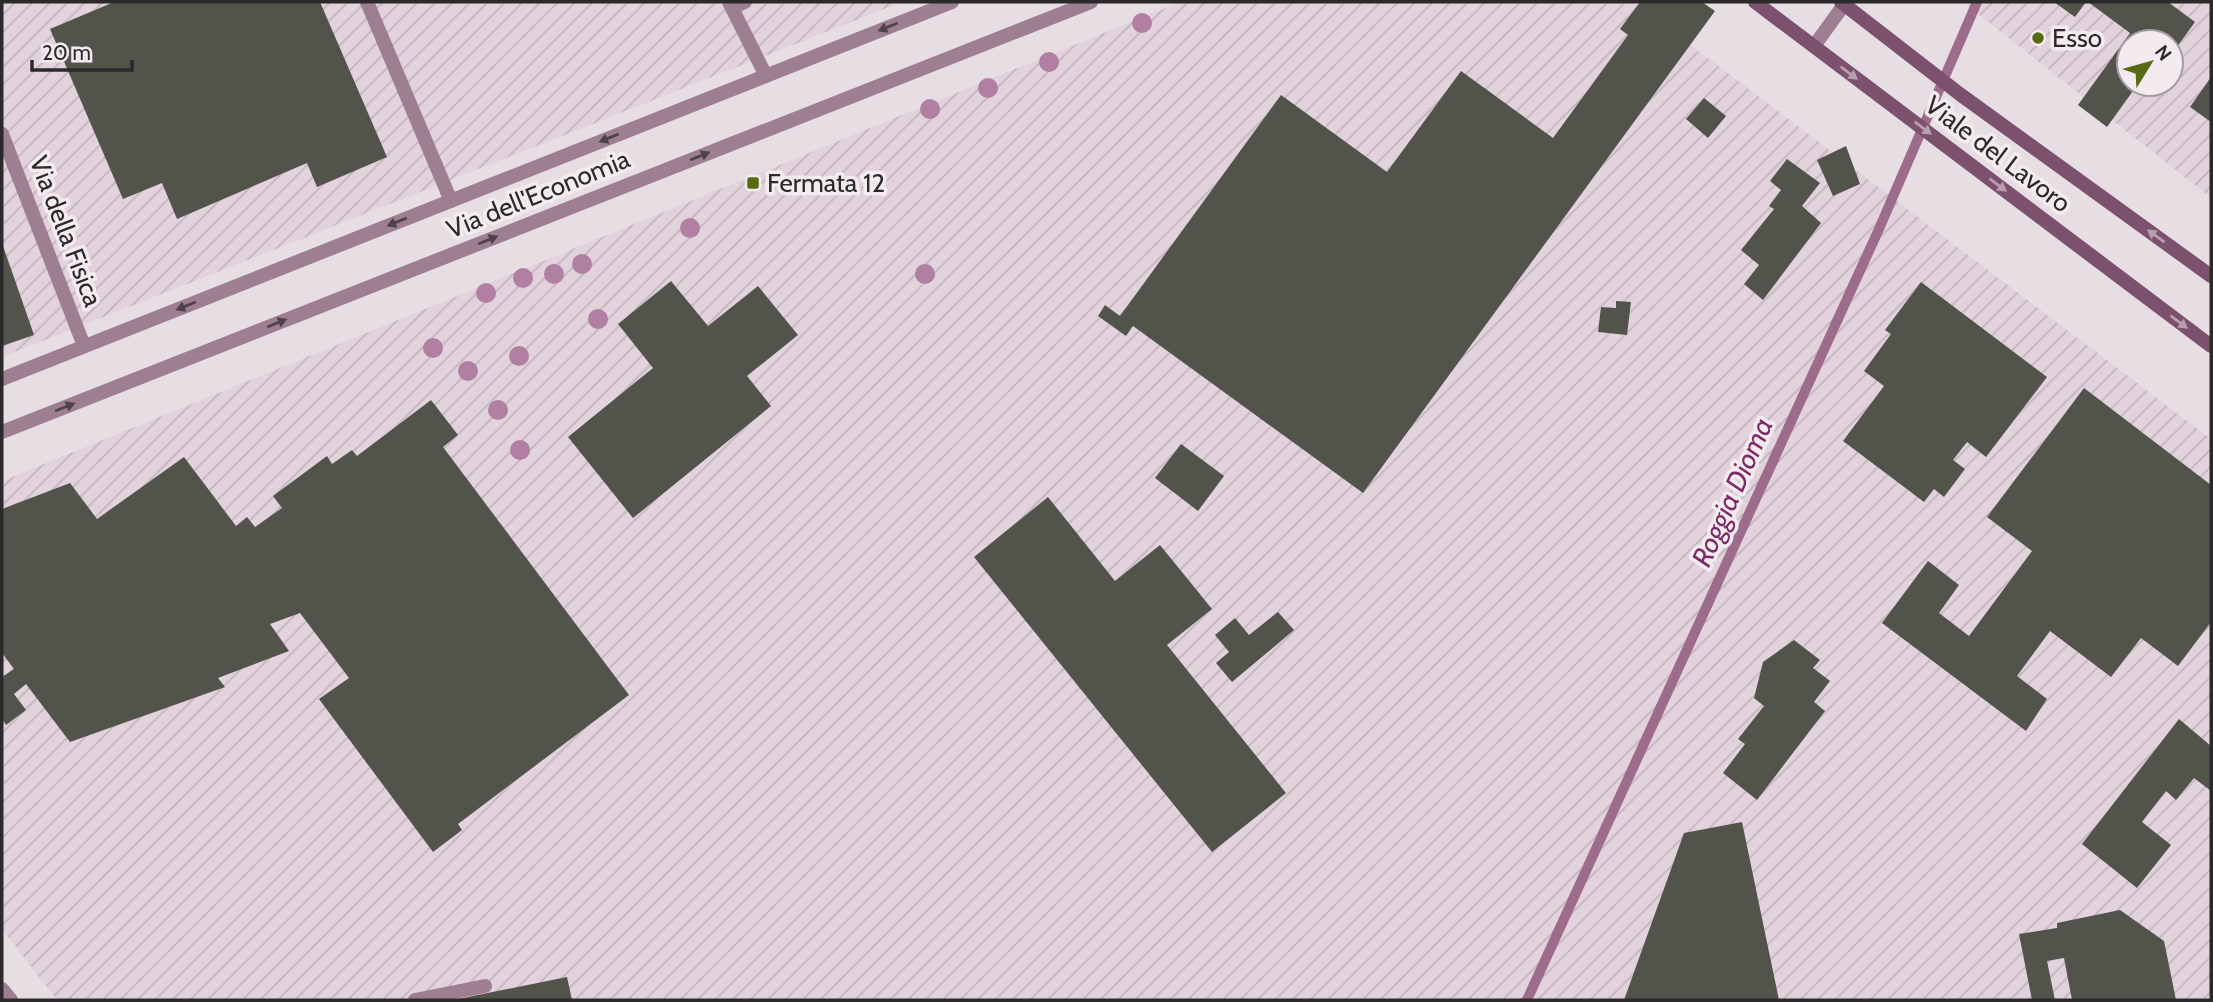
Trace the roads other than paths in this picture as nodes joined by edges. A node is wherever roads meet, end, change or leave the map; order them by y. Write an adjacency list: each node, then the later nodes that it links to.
1 (367, 2): 10 (street)
2 (952, 2): 8 (street, Via dell'Economia, one-way to 8)
3 (1091, 2): 15 (street, Via dell'Economia, one-way to 3)
4 (1755, 2): 7 (main road, Viale del Lavoro)
5 (1844, 3): 7 (street); 11 (main road, Viale del Lavoro, one-way to 5)
6 (735, 4): 8 (street)
7 (1814, 46): 13 (main road, Viale del Lavoro, one-way to 13)
8 (766, 76): 10 (street, Via dell'Economia, one-way to 10)
9 (2, 134): 12 (street, Via della Fisica)
10 (451, 201): 12 (street, Via dell'Economia, one-way to 12)
11 (2211, 276)
12 (84, 346): 14 (street, Via dell'Economia)
13 (2211, 346)
14 (2, 379)
15 (2, 432)
16 (485, 986): 19 (street)
17 (2, 989): 18 (street)
18 (10, 1000)
19 (415, 1000)

